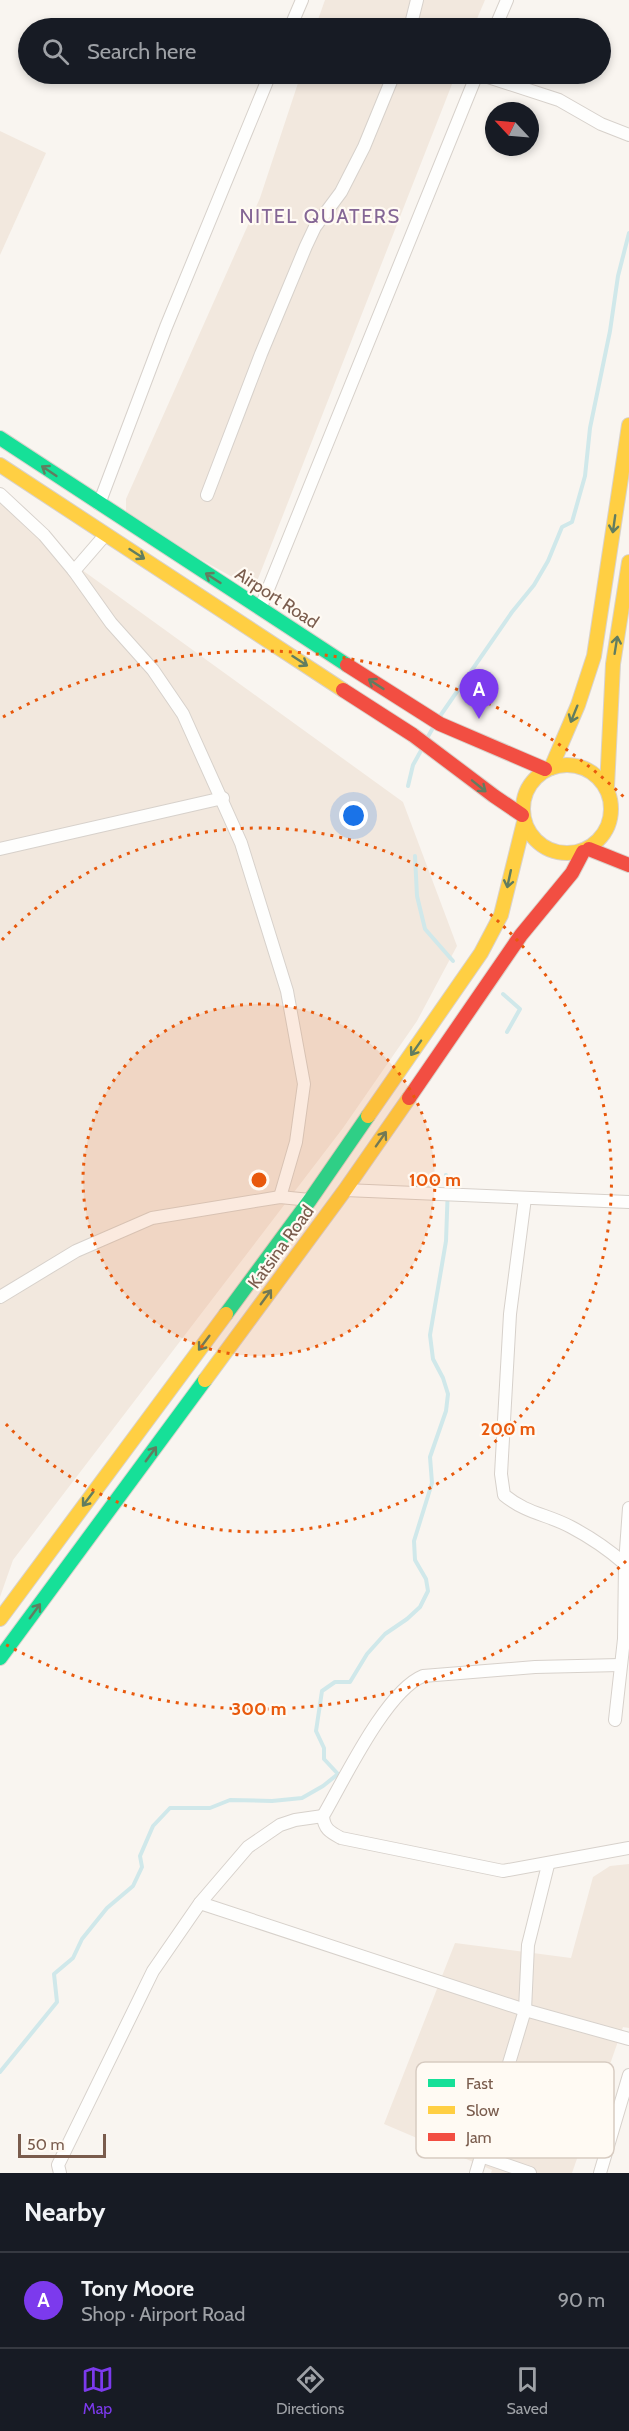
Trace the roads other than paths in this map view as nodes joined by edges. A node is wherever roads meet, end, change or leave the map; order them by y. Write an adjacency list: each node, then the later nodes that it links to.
1 (302, 0): 4 (street)
2 (417, 0): 5 (street)
3 (507, 0): 6 (street)
4 (294, 18)
5 (412, 18)
6 (499, 18)
7 (266, 84): 17 (street)
8 (390, 84): 16 (street)
9 (474, 84): 21 (street)
10 (509, 84): 11 (street)
11 (629, 135)
12 (629, 424): 22 (main road, one-way to 22)
13 (0, 438): 17 (main road, Airport Road, one-way to 13)
14 (0, 465): 18 (main road)
15 (0, 494): 20 (street)
16 (207, 495)
17 (99, 504): 21 (main road, Airport Road, one-way to 17)
18 (106, 534): 20 (street); 26 (main road, one-way to 26)
19 (629, 562): 23 (main road, one-way to 19)
20 (74, 571): 24 (street)
21 (260, 609): 22 (main road, Airport Road, one-way to 21)
22 (548, 769): 23 (main road); 26 (main road)
23 (608, 792): 25 (main road); 28 (main road)
24 (223, 798): 27 (street); 31 (street)
25 (629, 809)
26 (523, 819): 28 (main road); 33 (main road, Katsina Road, one-way to 33)
27 (0, 849)
28 (586, 850): 29 (main road); 30 (main road, Katsina Road, one-way to 28)
29 (629, 865)
30 (345, 1190): 32 (street); 39 (main road, Katsina Road, one-way to 30)
31 (280, 1197): 33 (street); 35 (street)
32 (525, 1198): 34 (street); 37 (street)
33 (310, 1200): 38 (main road, Katsina Road, one-way to 38)
34 (629, 1203)
35 (0, 1297)
36 (629, 1508): 37 (street)
37 (625, 1564): 40 (street)
38 (0, 1620): 39 (street)
39 (19, 1632): 41 (main road, Katsina Road)
40 (627, 1639): 42 (street)
41 (0, 1658)
42 (621, 1665): 43 (street); 44 (street)
43 (615, 1720)
44 (323, 1816): 46 (street); 47 (street)
45 (629, 1848): 46 (street)
46 (548, 1865): 48 (street)
47 (200, 1903): 48 (street); 56 (street)
48 (525, 2010): 49 (street); 50 (street)
49 (629, 2039)
50 (509, 2062)
51 (629, 2075): 52 (street)
52 (614, 2126)
53 (480, 2158): 57 (street)
54 (487, 2158): 58 (street)
55 (604, 2158): 59 (street)
56 (57, 2172)
57 (476, 2173)
58 (530, 2173)
59 (600, 2173)

